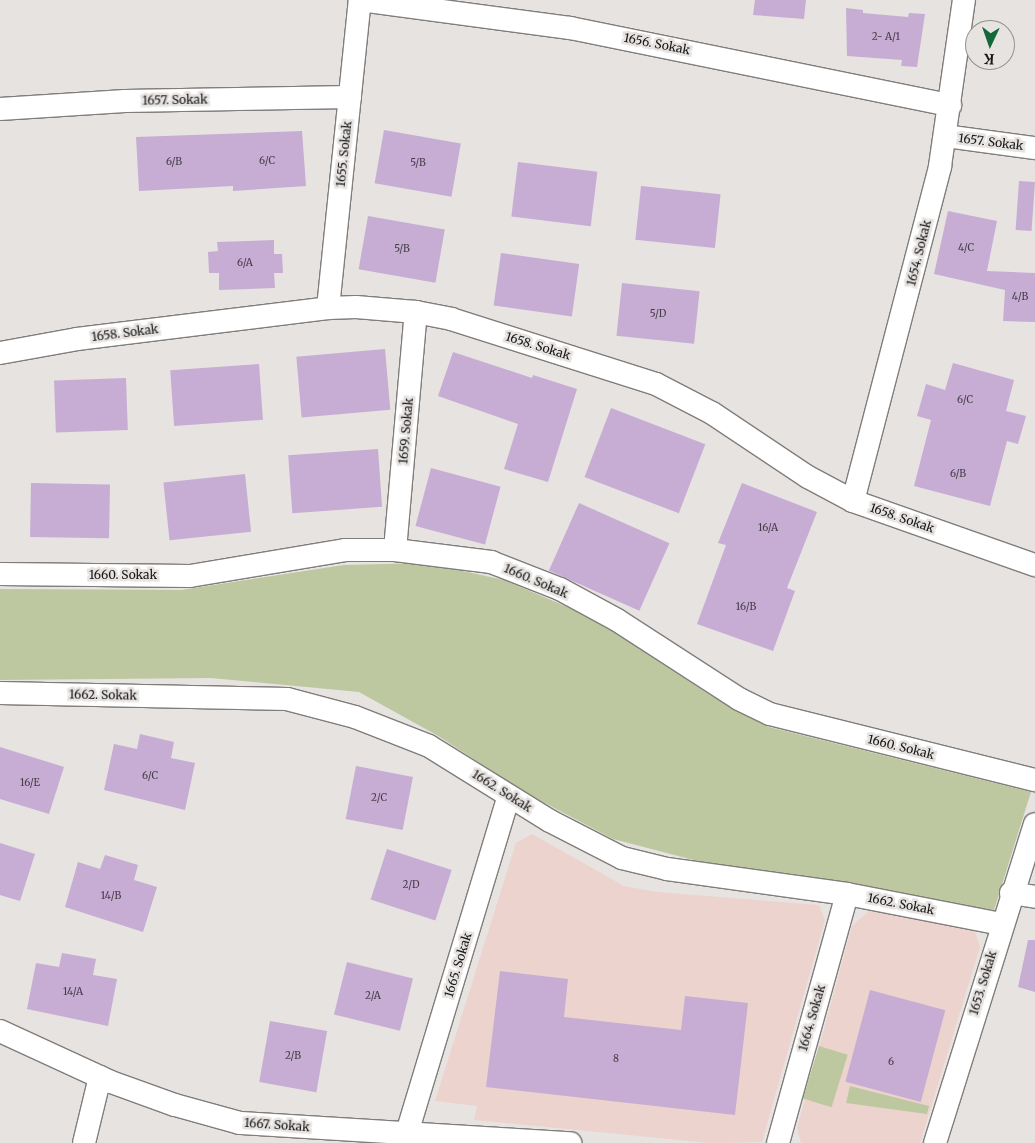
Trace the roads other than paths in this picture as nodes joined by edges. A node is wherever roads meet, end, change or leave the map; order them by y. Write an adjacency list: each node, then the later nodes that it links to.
1 (360, 0): 3 (street, 1655. Sokak); 4 (street, 1656. Sokak)
2 (964, 0): 4 (street, 1654. Sokak)
3 (350, 97): 5 (street, 1657. Sokak); 8 (street, 1655. Sokak)
4 (950, 105): 6 (street, 1654. Sokak)
5 (0, 109)
6 (946, 136): 7 (street, 1657. Sokak); 11 (street, 1654. Sokak)
7 (1035, 148)
8 (328, 308): 9 (street, 1658. Sokak); 10 (street, 1658. Sokak)
9 (416, 312): 11 (street, 1658. Sokak); 12 (street, 1659. Sokak)
10 (0, 353)
11 (853, 501): 13 (street, 1658. Sokak)
12 (395, 550): 14 (street, 1660. Sokak); 16 (street, 1660. Sokak)
13 (1035, 565)
14 (0, 574)
15 (0, 693): 17 (street, 1662. Sokak)
16 (1035, 780)
17 (509, 796): 20 (street, 1662. Sokak); 25 (street, 1665. Sokak)
18 (1035, 824): 19 (street, 1653. Sokak)
19 (1011, 893): 21 (street); 22 (street, 1653. Sokak)
20 (847, 894): 22 (street, 1662. Sokak); 29 (street, 1664. Sokak)
21 (1035, 897)
22 (1001, 924): 30 (street, 1653. Sokak)
23 (0, 1031): 24 (street, 1667. Sokak)
24 (100, 1077): 25 (street, 1667. Sokak); 27 (street)
25 (407, 1133): 26 (street, 1667. Sokak)
26 (515, 1141): 28 (street, 1667. Sokak)
27 (84, 1143)
28 (570, 1143)
29 (778, 1143)
30 (935, 1143)

